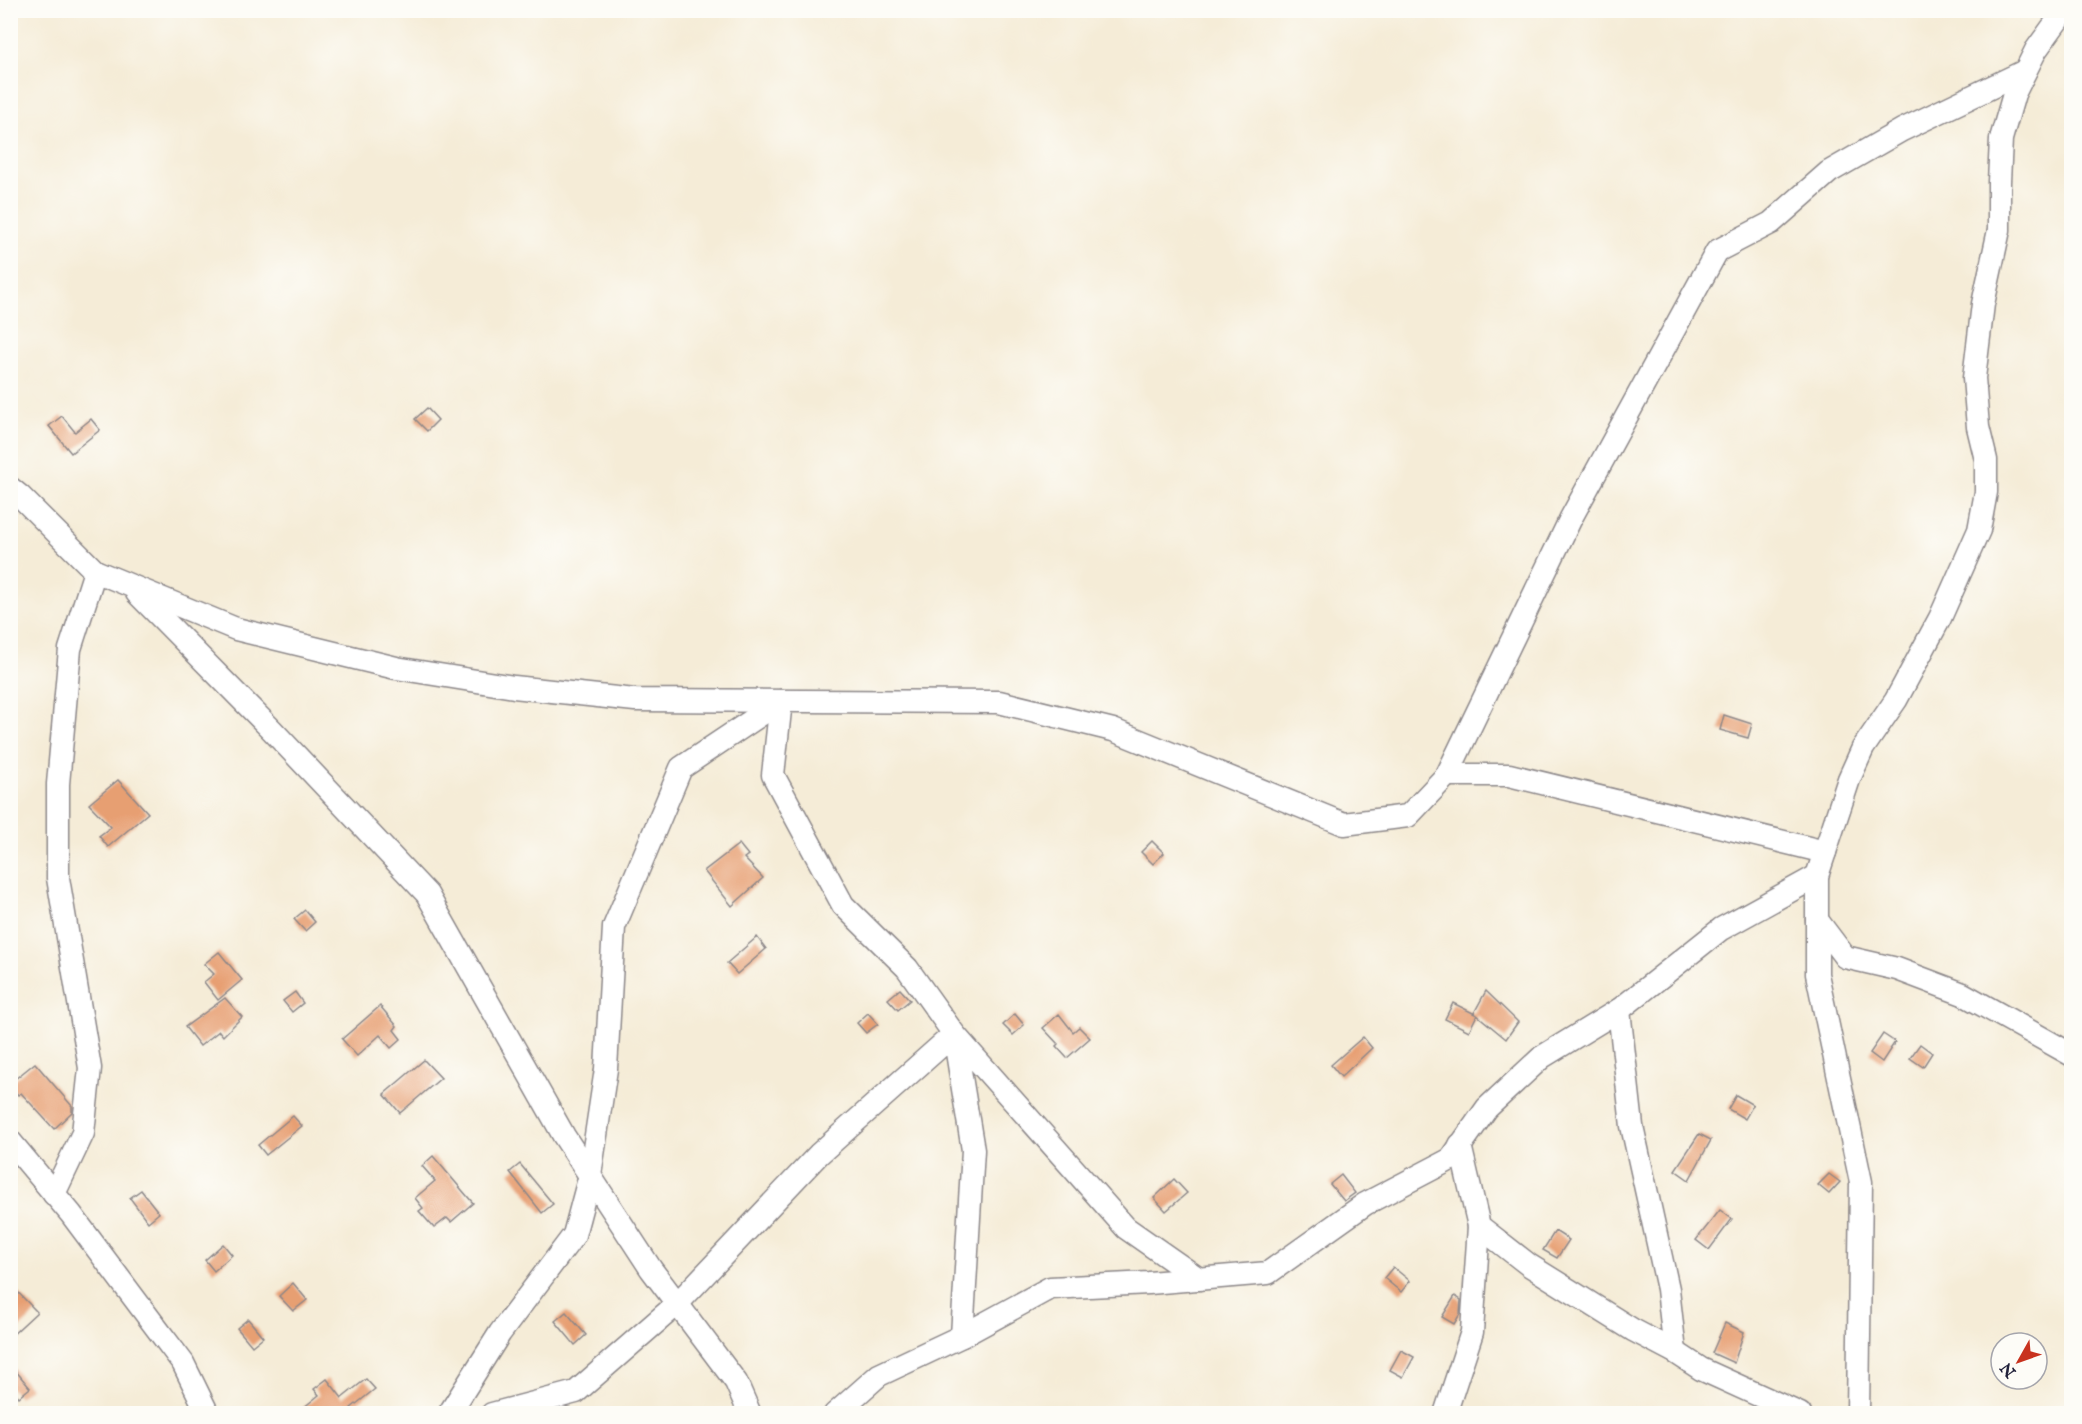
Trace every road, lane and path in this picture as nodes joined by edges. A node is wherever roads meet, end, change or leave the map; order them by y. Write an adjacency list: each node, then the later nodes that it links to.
1 (2065, 10): 2 (street)
2 (2025, 71): 7 (street); 8 (street)
3 (10, 488): 4 (street)
4 (95, 571): 5 (street); 17 (street)
5 (130, 586): 6 (street); 16 (street)
6 (781, 701): 7 (street); 12 (street); 16 (street)
7 (1447, 775): 8 (street)
8 (1825, 852): 9 (street)
9 (1817, 876): 10 (street); 11 (street)
10 (1817, 920): 13 (street); 30 (street)
11 (1619, 1011): 15 (street); 22 (street)
12 (954, 1034): 19 (street); 20 (street); 21 (street)
13 (2072, 1055)
14 (10, 1141): 17 (street)
15 (1461, 1145): 18 (street); 19 (street)
16 (590, 1175): 20 (street); 24 (street)
17 (54, 1194): 23 (street)
18 (1479, 1226): 22 (street); 28 (street)
19 (1199, 1279): 21 (street)
20 (677, 1304): 25 (street); 26 (street)
21 (962, 1336): 27 (street)
22 (1675, 1352): 29 (street)
23 (208, 1413)
24 (449, 1413)
25 (492, 1413)
26 (750, 1413)
27 (834, 1413)
28 (1445, 1413)
29 (1800, 1413)
30 (1858, 1413)

